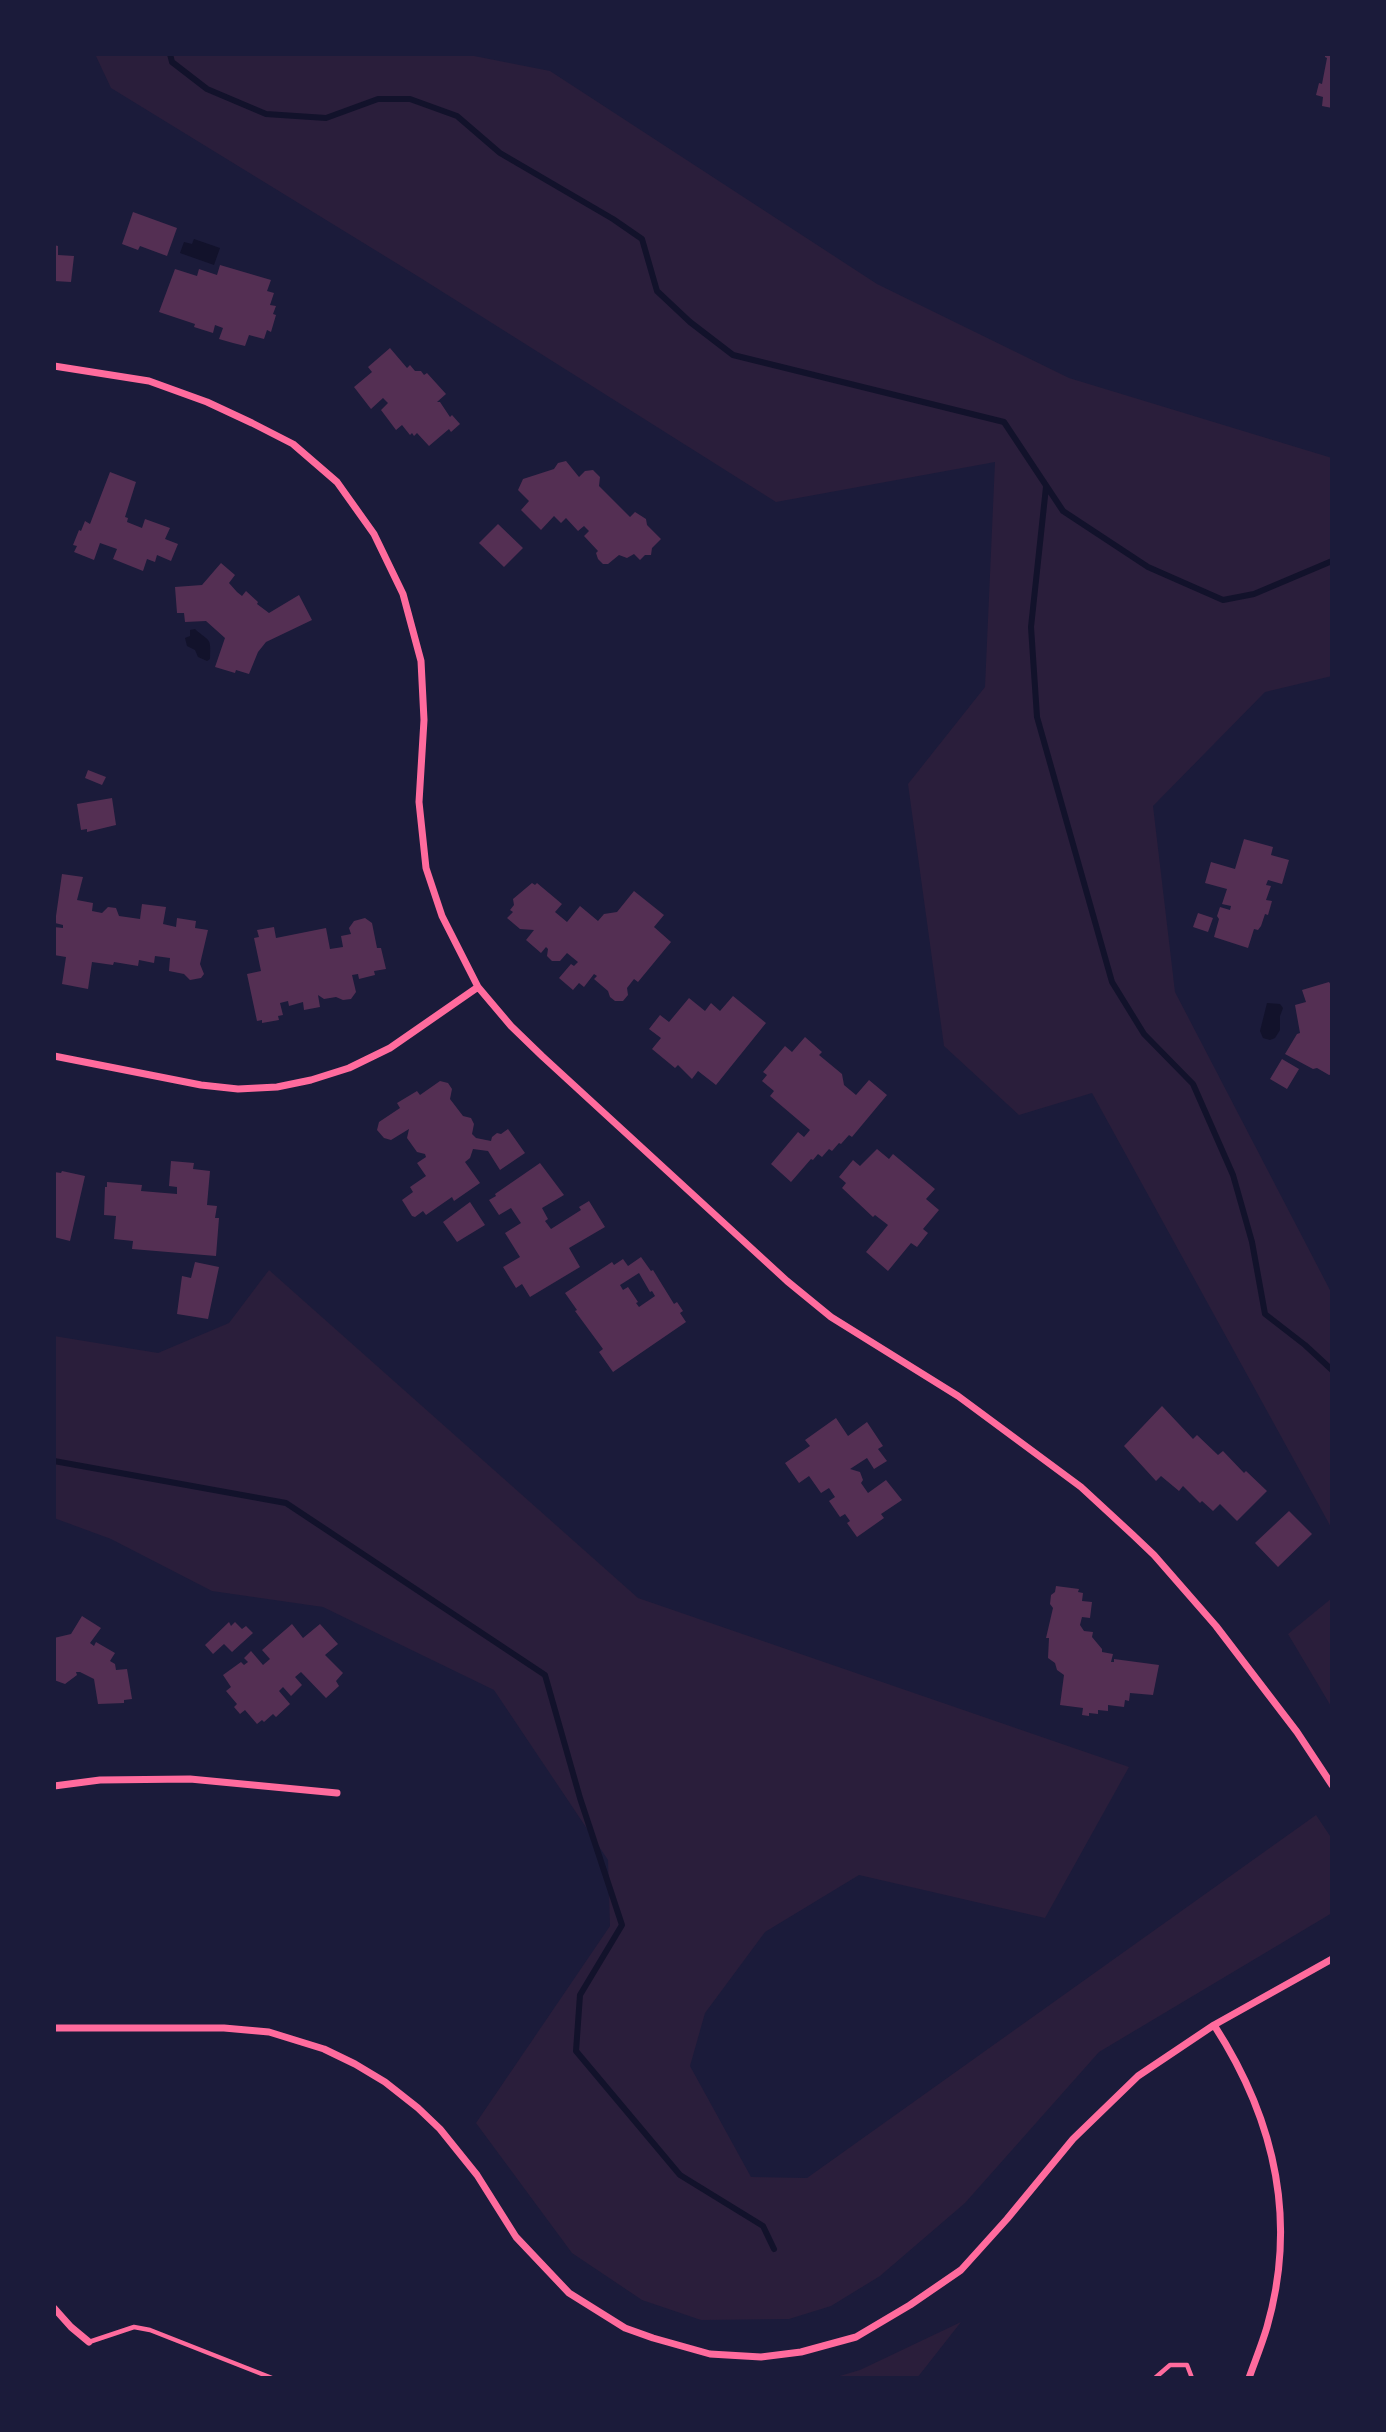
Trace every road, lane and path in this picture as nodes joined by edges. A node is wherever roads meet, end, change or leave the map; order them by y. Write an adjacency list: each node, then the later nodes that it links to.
1 (54, 366): 2 (street)
2 (478, 987): 3 (street); 5 (street)
3 (54, 1056)
4 (54, 1786): 6 (street)
5 (1332, 1786)
6 (337, 1793)
7 (1332, 1959): 8 (street)
8 (1214, 2025): 9 (street); 15 (street)
9 (54, 2028)
10 (54, 2308): 11 (street)
11 (89, 2342): 12 (lane)
12 (272, 2378)
13 (1155, 2378): 14 (lane)
14 (1192, 2378)
15 (1249, 2378)

